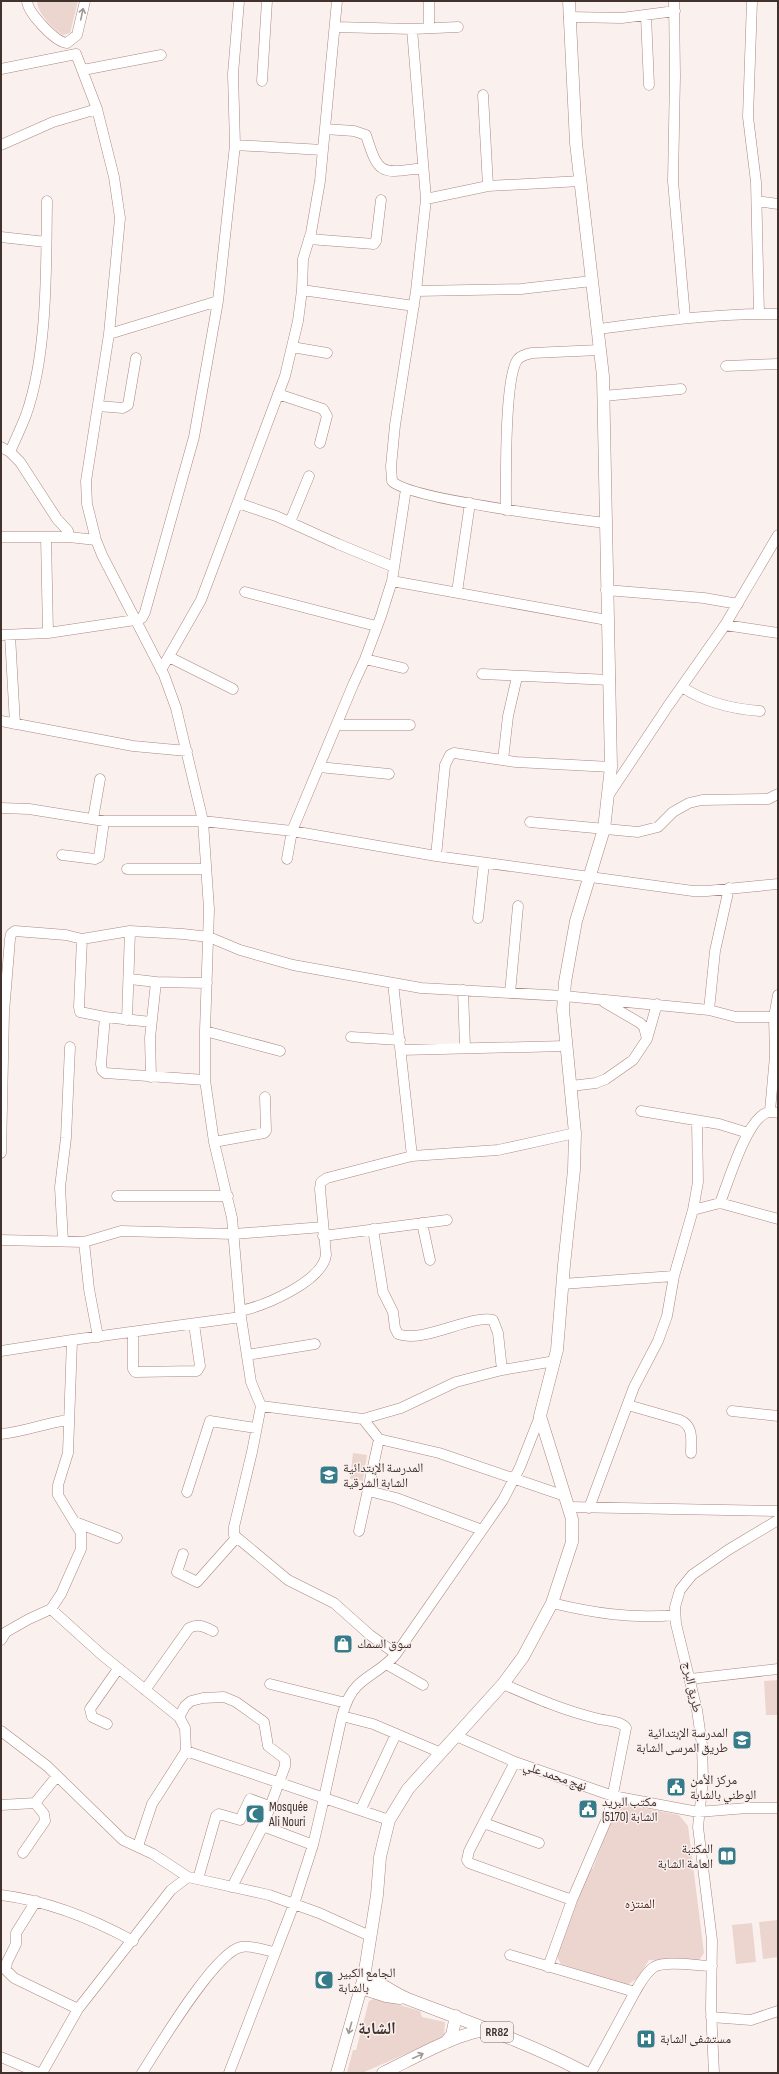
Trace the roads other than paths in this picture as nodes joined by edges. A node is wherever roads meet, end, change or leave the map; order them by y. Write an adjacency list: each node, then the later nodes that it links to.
1 (19, 1): 9 (street)
2 (84, 1): 17 (street, one-way to 2)
3 (239, 1): 29 (street)
4 (267, 1): 23 (street)
5 (337, 1): 13 (street)
6 (429, 1): 15 (street)
7 (568, 1): 12 (main road)
8 (752, 1): 36 (street)
9 (28, 6): 18 (street)
10 (674, 6): 11 (street); 49 (street)
11 (646, 16): 12 (street); 24 (street)
12 (569, 17): 32 (main road)
13 (335, 27): 16 (street); 27 (street)
14 (458, 27): 15 (street)
15 (429, 28): 16 (street)
16 (412, 29): 31 (street)
17 (77, 36): 18 (street); 19 (street)
18 (59, 41): 19 (street)
19 (76, 54): 21 (street); 22 (street)
20 (162, 55): 22 (street)
21 (1, 69)
22 (83, 70): 26 (street)
23 (262, 81)
24 (649, 85)
25 (483, 95): 33 (street)
26 (97, 109): 28 (street); 51 (street)
27 (325, 129): 30 (street); 31 (street)
28 (1, 145)
29 (235, 145): 30 (street); 45 (street)
30 (323, 150): 40 (street)
31 (423, 168): 34 (street)
32 (581, 181): 33 (street); 42 (main road)
33 (488, 186): 34 (street)
34 (426, 199): 44 (street)
35 (381, 200): 40 (street)
36 (757, 201): 38 (street); 47 (street)
37 (47, 202): 41 (street)
38 (778, 204)
39 (1, 237): 41 (street)
40 (309, 239): 43 (street)
41 (46, 242): 64 (street)
42 (592, 281): 44 (street); 50 (main road)
43 (302, 290): 46 (street); 52 (street)
44 (416, 291): 46 (street)
45 (218, 301): 51 (street); 83 (street)
46 (414, 306): 66 (street)
47 (759, 314): 48 (street); 49 (street)
48 (778, 314)
49 (685, 318): 50 (street)
50 (599, 330): 53 (main road)
51 (109, 334): 61 (street)
52 (292, 347): 54 (street); 59 (street)
53 (600, 350): 60 (main road); 69 (street)
54 (328, 353)
55 (136, 358): 61 (street)
56 (778, 364): 57 (street)
57 (726, 366)
58 (681, 389): 60 (street)
59 (278, 394): 62 (street); 67 (street)
60 (603, 396): 71 (main road)
61 (98, 406): 76 (street)
62 (320, 443)
63 (1, 447): 64 (street)
64 (10, 452): 75 (street)
65 (309, 476): 70 (street)
66 (406, 490): 68 (street); 77 (street)
67 (238, 503): 70 (street); 90 (street)
68 (470, 503): 69 (street); 81 (street)
69 (506, 510): 71 (street)
70 (290, 522): 77 (street)
71 (605, 523): 79 (main road)
72 (778, 534): 82 (street)
73 (1, 537): 74 (street)
74 (46, 537): 75 (street); 87 (street)
75 (69, 537): 76 (street)
76 (96, 540): 83 (street)
77 (394, 567): 78 (street)
78 (392, 581): 81 (street); 86 (street)
79 (606, 590): 82 (street); 84 (main road)
80 (245, 592): 86 (street)
81 (457, 592): 84 (street)
82 (738, 604): 85 (street)
83 (135, 620): 87 (street); 93 (street)
84 (607, 620): 96 (main road)
85 (725, 625): 88 (street); 97 (street)
86 (376, 626): 91 (street)
87 (48, 633): 89 (street)
88 (778, 634)
89 (6, 635): 101 (street)
90 (169, 657): 93 (street); 98 (street)
91 (365, 659): 92 (street); 102 (street)
92 (403, 668)
93 (161, 670): 104 (street)
94 (482, 674): 95 (street)
95 (517, 677): 96 (street); 105 (street)
96 (610, 680): 107 (main road)
97 (682, 687): 99 (street); 111 (street)
98 (233, 689)
99 (760, 711)
100 (1, 721): 101 (street)
101 (15, 724): 104 (street)
102 (337, 725): 103 (street); 106 (street)
103 (410, 725)
104 (187, 751): 115 (street)
105 (503, 760): 107 (street); 120 (street)
106 (319, 766): 108 (street); 118 (street)
107 (611, 766): 111 (main road)
108 (389, 774)
109 (100, 779): 113 (street)
110 (778, 794): 117 (street)
111 (608, 796): 117 (main road)
112 (1, 808): 113 (street)
113 (93, 819): 114 (street)
114 (104, 820): 115 (street); 119 (street)
115 (203, 821): 118 (street); 124 (street)
116 (530, 822): 117 (street)
117 (604, 829): 125 (main road)
118 (292, 831): 120 (street); 121 (street)
119 (62, 855)
120 (436, 856): 122 (street)
121 (287, 859)
122 (484, 863): 125 (street); 129 (street)
123 (127, 869): 124 (street)
124 (206, 869): 131 (street)
125 (589, 876): 127 (street); 140 (main road)
126 (778, 884): 127 (street)
127 (729, 888): 143 (street)
128 (518, 906): 138 (street)
129 (478, 918)
130 (130, 931): 131 (street); 132 (street); 133 (street)
131 (209, 937): 135 (street); 136 (street)
132 (82, 939): 144 (street); 166 (street)
133 (130, 979): 134 (street); 146 (street)
134 (156, 982): 135 (street); 147 (street)
135 (207, 983): 148 (street)
136 (392, 984): 137 (street); 151 (street)
137 (463, 990): 138 (street); 154 (street)
138 (510, 993): 140 (street)
139 (778, 995): 145 (street)
140 (564, 996): 141 (street); 152 (main road)
141 (600, 999): 142 (street); 150 (street)
142 (657, 1004): 143 (street); 150 (street)
143 (709, 1010): 145 (street)
144 (105, 1017): 146 (street); 157 (street)
145 (774, 1017): 162 (street)
146 (127, 1020): 147 (street)
147 (151, 1022): 157 (street)
148 (205, 1031): 156 (street); 158 (street)
149 (351, 1037): 151 (street)
150 (647, 1039): 159 (street)
151 (400, 1040): 155 (street)
152 (566, 1046): 154 (street); 159 (main road)
153 (70, 1047): 181 (street)
154 (465, 1048): 155 (street)
155 (401, 1050): 169 (street)
156 (280, 1051)
157 (151, 1077): 158 (street)
158 (205, 1080): 167 (street)
159 (571, 1086): 164 (main road)
160 (265, 1097): 167 (street)
161 (641, 1112): 163 (street)
162 (774, 1112): 165 (street)
163 (696, 1121): 165 (street); 173 (street)
164 (575, 1133): 169 (street); 185 (main road)
165 (748, 1133): 172 (street)
166 (2, 1140): 168 (street)
167 (214, 1142): 171 (street)
168 (1, 1153)
169 (412, 1156): 178 (street)
170 (117, 1196): 171 (street)
171 (228, 1196): 179 (street)
172 (720, 1203): 173 (street); 174 (street)
173 (693, 1210): 184 (street)
174 (778, 1218)
175 (447, 1220): 176 (street)
176 (422, 1223): 177 (street); 183 (street)
177 (373, 1229): 178 (street); 195 (street)
178 (323, 1232): 179 (street); 186 (street)
179 (234, 1234): 182 (street); 186 (street)
180 (1, 1240): 181 (street)
181 (63, 1241): 182 (street)
182 (84, 1242): 189 (street)
183 (430, 1260)
184 (674, 1276): 185 (street); 196 (street)
185 (562, 1284): 194 (main road)
186 (241, 1314): 187 (street); 193 (street)
187 (194, 1324): 188 (street); 188 (street)
188 (133, 1332): 189 (street)
189 (98, 1336): 190 (street)
190 (72, 1340): 192 (street); 202 (street)
191 (315, 1344): 193 (street)
192 (1, 1351)
193 (247, 1355): 197 (street)
194 (555, 1361): 195 (street); 199 (main road)
195 (502, 1370): 201 (street)
196 (628, 1405): 206 (street); 211 (street)
197 (261, 1406): 201 (street); 203 (street)
198 (732, 1411): 200 (street)
199 (540, 1416): 207 (street); 210 (main road)
200 (778, 1416)
201 (363, 1419): 205 (street)
202 (68, 1420): 204 (street); 214 (street)
203 (256, 1428): 209 (street); 218 (street)
204 (1, 1434)
205 (379, 1439): 207 (street); 208 (street)
206 (691, 1453)
207 (515, 1478): 210 (street); 215 (street)
208 (369, 1491): 215 (street); 216 (street)
209 (187, 1492)
210 (567, 1501): 211 (street); 220 (main road)
211 (589, 1508): 212 (street)
212 (778, 1511)
213 (778, 1520): 222 (street, طريق البرج)
214 (75, 1522): 217 (street); 221 (street)
215 (482, 1530): 225 (street)
216 (359, 1531)
217 (117, 1538)
218 (236, 1538): 219 (street); 225 (street)
219 (183, 1554)
220 (552, 1603): 222 (street); 231 (main road)
221 (51, 1609): 224 (street); 227 (street)
222 (675, 1615): 229 (street, طريق البرج)
223 (213, 1631): 233 (street)
224 (3, 1634)
225 (396, 1654): 226 (street)
226 (386, 1664): 232 (street); 234 (street)
227 (118, 1669): 233 (street); 237 (street)
228 (778, 1669): 229 (street)
229 (690, 1679): 253 (street, طريق البرج)
230 (270, 1684): 234 (street)
231 (503, 1684): 240 (main road); 246 (street)
232 (423, 1685)
233 (145, 1690): 236 (street)
234 (346, 1703): 235 (street)
235 (342, 1716): 239 (street); 247 (street)
236 (179, 1717): 241 (street); 245 (street)
237 (107, 1724)
238 (1, 1731): 244 (street)
239 (396, 1734): 242 (street); 252 (street)
240 (456, 1736): 242 (main road); 243 (street, نهج محمد علي)
241 (186, 1751): 245 (street); 259 (street)
242 (439, 1752): 254 (main road)
243 (515, 1762): 246 (street, نهج محمد علي); 255 (street)
244 (57, 1776): 248 (street); 259 (street)
245 (278, 1783): 247 (street); 250 (street)
246 (612, 1796): 253 (street, نهج محمد علي); 264 (street)
247 (324, 1798): 252 (street); 258 (street)
248 (35, 1803): 249 (street); 260 (street)
249 (1, 1805)
250 (270, 1806): 256 (street); 261 (street)
251 (778, 1808): 253 (street, نهج محمد علي)
252 (361, 1810): 254 (street)
253 (698, 1812): 271 (street, طريق البرج)
254 (389, 1820): 267 (main road)
255 (484, 1823): 257 (street); 264 (street)
256 (263, 1826): 258 (street); 262 (street)
257 (539, 1843)
258 (313, 1845): 266 (street)
259 (138, 1846): 261 (street)
260 (23, 1853)
261 (193, 1878): 262 (street); 268 (street)
262 (232, 1887): 266 (street)
263 (1, 1895): 265 (street)
264 (572, 1900): 272 (street)
265 (36, 1901): 268 (street); 275 (street)
266 (294, 1904): 267 (street); 269 (street)
267 (370, 1936): 273 (main road)
268 (133, 1940): 275 (street)
269 (274, 1952): 284 (street); 285 (street)
270 (510, 1955): 272 (street)
271 (712, 1966): 274 (street); 278 (street, طريق البرج)
272 (548, 1967): 274 (street)
273 (362, 1983): 277 (main road, RR82); 286 (main road, one-way to 286)
274 (635, 1992): 289 (street)
275 (78, 2009): 283 (street)
276 (778, 2011): 278 (street)
277 (456, 2016): 279 (main road, RR82); 280 (main road)
278 (711, 2017): 290 (street, طريق البرج)
279 (492, 2030): 280 (main road); 288 (main road, RR82)
280 (444, 2044): 282 (main road, one-way to 280)
281 (1, 2057): 283 (street)
282 (396, 2070): 287 (main road)
283 (40, 2073)
284 (142, 2073)
285 (229, 2073)
286 (337, 2073)
287 (383, 2073)
288 (586, 2073)
289 (591, 2073)
290 (714, 2073)

